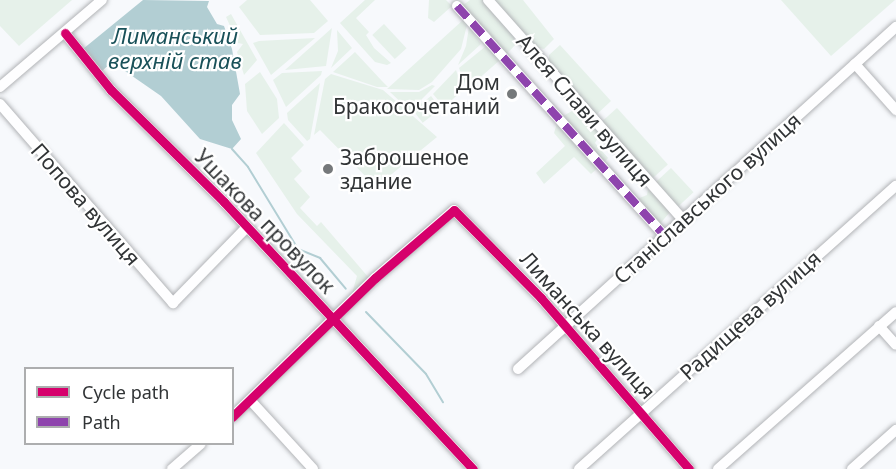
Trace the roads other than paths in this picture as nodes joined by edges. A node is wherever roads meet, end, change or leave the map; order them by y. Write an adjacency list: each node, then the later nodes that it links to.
1 (102, 0): 5 (street)
2 (488, 0): 11 (street, Алея Слави вулиця)
3 (457, 6): 13 (street)
4 (896, 27): 6 (street, Станіславського вулиця)
5 (65, 33): 7 (street); 12 (street, Ушакова провулок)
6 (855, 64): 9 (street); 11 (street, Станіславського вулиця)
7 (0, 87)
8 (0, 104): 14 (street, Попова вулиця)
9 (896, 110)
10 (896, 186): 22 (street, Радищева вулиця)
11 (683, 220): 13 (street, Станіславського вулиця)
12 (247, 227): 14 (street, Ушакова провулок); 16 (street, Ушакова провулок)
13 (665, 236): 17 (street, Станіславського вулиця)
14 (173, 303)
15 (896, 312): 18 (street)
16 (333, 321): 17 (street, Лиманська вулиця); 21 (street); 28 (street, Ушакова провулок)
17 (566, 326): 20 (street, Станіславського вулиця); 22 (street, Лиманська вулиця)
18 (879, 326): 19 (street); 31 (street)
19 (896, 345)
20 (518, 369)
21 (251, 401): 23 (street); 27 (street)
22 (642, 411): 29 (street, Радищева вулиця); 30 (street, Лиманська вулиця)
23 (234, 415)
24 (896, 430): 32 (street)
25 (200, 445): 26 (street)
26 (172, 469)
27 (313, 469)
28 (473, 469)
29 (579, 469)
30 (689, 469)
31 (718, 469)
32 (852, 469)

